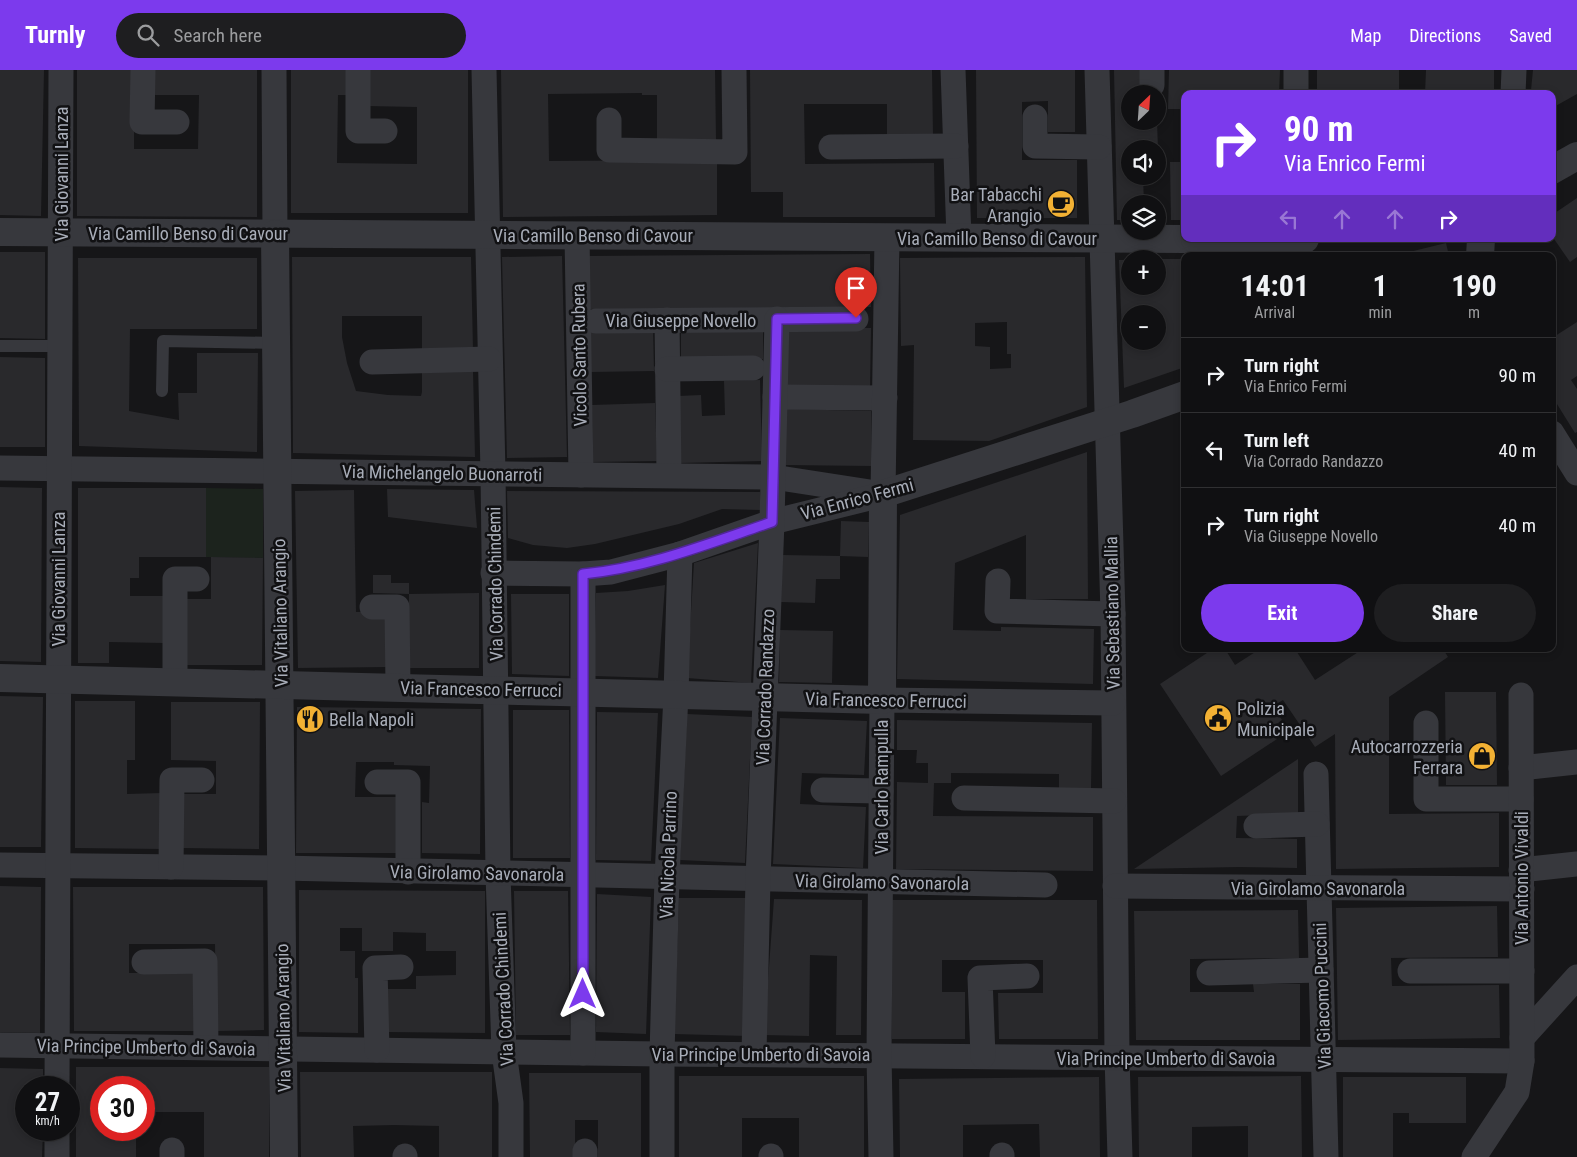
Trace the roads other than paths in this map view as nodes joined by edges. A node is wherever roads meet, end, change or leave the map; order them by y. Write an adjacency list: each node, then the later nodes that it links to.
1 (62, 70): 23 (street, Via Giovanni Lanza)
2 (143, 70): 15 (street)
3 (274, 70): 24 (street, Via Vitaliano Arangio)
4 (358, 70): 16 (street)
5 (484, 70): 25 (street, Via Corrado Chindemi)
6 (734, 70): 14 (street)
7 (954, 70): 17 (street)
8 (1097, 70): 19 (street, Via Sebastiano Mallia)
9 (1296, 70): 11 (street)
10 (1514, 70): 12 (street)
11 (1296, 90)
12 (1513, 90)
13 (1035, 117): 19 (street)
14 (610, 120)
15 (177, 122)
16 (385, 131)
17 (956, 146): 18 (street); 28 (street)
18 (831, 147)
19 (1099, 147): 29 (street, Via Sebastiano Mallia)
20 (1577, 156): 21 (street)
21 (1556, 168)
22 (0, 232): 23 (street, Via Camillo Benso di Cavour)
23 (60, 233): 24 (street, Via Camillo Benso di Cavour); 37 (street, Via Giovanni Lanza)
24 (275, 234): 25 (street, Via Camillo Benso di Cavour); 35 (street, Via Vitaliano Arangio)
25 (487, 234): 26 (street, Via Camillo Benso di Cavour); 38 (street, Via Corrado Chindemi)
26 (577, 234): 27 (street, Via Camillo Benso di Cavour); 53 (street, Vicolo Santo Rubera)
27 (887, 238): 28 (street, Via Camillo Benso di Cavour); 45 (street, Via Carlo Rampulla)
28 (959, 238): 29 (street, Via Camillo Benso di Cavour)
29 (1101, 238): 30 (street, Via Camillo Benso di Cavour); 46 (street, Via Sebastiano Mallia)
30 (1181, 239)
31 (856, 318): 32 (street, Via Giuseppe Novello)
32 (777, 319): 34 (street, Via Giuseppe Novello); 44 (street, Via Corrado Randazzo)
33 (596, 320): 34 (street, Via Giuseppe Novello)
34 (667, 320): 41 (street)
35 (276, 343): 42 (lane); 50 (street, Via Vitaliano Arangio)
36 (0, 346): 37 (lane)
37 (60, 346): 49 (street, Via Giovanni Lanza)
38 (489, 359): 39 (street); 51 (street, Via Corrado Chindemi)
39 (372, 362)
40 (753, 368): 41 (street)
41 (667, 369): 54 (street)
42 (162, 391)
43 (1181, 396): 46 (street, Via Enrico Fermi)
44 (775, 397): 45 (street); 55 (street, Via Corrado Randazzo)
45 (885, 398): 56 (street, Via Carlo Rampulla)
46 (1107, 422): 56 (street, Via Enrico Fermi); 64 (street, Via Sebastiano Mallia)
47 (1556, 439): 52 (street)
48 (0, 468): 49 (street, Via Michelangelo Buonarroti)
49 (59, 470): 50 (street, Via Michelangelo Buonarroti); 66 (street, Via Giovanni Lanza)
50 (278, 471): 51 (street, Via Michelangelo Buonarroti); 68 (street, Via Vitaliano Arangio)
51 (493, 473): 53 (street, Via Michelangelo Buonarroti); 59 (street, Via Corrado Chindemi)
52 (1577, 473)
53 (581, 475): 54 (street, Via Michelangelo Buonarroti)
54 (669, 475): 55 (street, Via Michelangelo Buonarroti)
55 (773, 477): 56 (street, Via Michelangelo Buonarroti); 57 (street, Via Corrado Randazzo)
56 (882, 494): 57 (street, Via Enrico Fermi); 75 (street, Via Carlo Rampulla)
57 (772, 522): 58 (street, Via Enrico Fermi); 74 (street, Via Corrado Randazzo)
58 (680, 554): 60 (street, Via Enrico Fermi); 72 (street, Via Nicola Parrino)
59 (494, 573): 60 (street, Via Enrico Fermi); 70 (street, Via Corrado Chindemi)
60 (583, 574): 71 (street)
61 (197, 579): 67 (street)
62 (998, 581): 64 (street)
63 (372, 607): 69 (street)
64 (1113, 614): 76 (street, Via Sebastiano Mallia)
65 (0, 678): 66 (street, Via Francesco Ferrucci)
66 (58, 679): 67 (street, Via Francesco Ferrucci); 92 (street, Via Giovanni Lanza)
67 (174, 682): 68 (street, Via Francesco Ferrucci)
68 (281, 684): 69 (street, Via Francesco Ferrucci); 94 (street, Via Vitaliano Arangio)
69 (398, 687): 70 (street, Via Francesco Ferrucci)
70 (496, 690): 71 (street, Via Francesco Ferrucci); 96 (street, Via Corrado Chindemi)
71 (583, 691): 72 (street, Via Francesco Ferrucci); 97 (street)
72 (676, 695): 74 (street, Via Francesco Ferrucci); 98 (street, Via Nicola Parrino)
73 (1521, 695): 79 (street, Via Antonio Vivaldi)
74 (764, 698): 75 (street, Via Francesco Ferrucci); 99 (street, Via Corrado Randazzo)
75 (882, 700): 76 (street, Via Francesco Ferrucci); 84 (street, Via Carlo Rampulla)
76 (1113, 703): 87 (street, Via Sebastiano Mallia)
77 (1426, 723): 86 (street)
78 (1577, 762): 79 (street)
79 (1521, 768): 86 (street, Via Antonio Vivaldi)
80 (1316, 774): 88 (street, Via Giacomo Puccini)
81 (202, 780): 93 (street)
82 (377, 782): 95 (street)
83 (823, 790): 84 (street)
84 (881, 791): 101 (street, Via Carlo Rampulla)
85 (964, 798): 87 (street)
86 (1521, 799): 100 (street, Via Antonio Vivaldi)
87 (1114, 801): 103 (street, Via Sebastiano Mallia)
88 (1317, 824): 89 (street); 104 (street, Via Giacomo Puccini)
89 (1256, 826)
90 (1577, 864): 100 (street, Via Girolamo Savonarola)
91 (0, 865): 92 (street, Via Girolamo Savonarola)
92 (57, 866): 93 (street, Via Girolamo Savonarola); 114 (street, Via Giovanni Lanza)
93 (172, 867): 94 (street, Via Girolamo Savonarola)
94 (282, 868): 95 (street, Via Girolamo Savonarola); 116 (street, Via Vitaliano Arangio)
95 (408, 872): 96 (street, Via Girolamo Savonarola)
96 (498, 874): 97 (street, Via Girolamo Savonarola); 119 (street, Via Corrado Chindemi)
97 (583, 875): 98 (street, Via Girolamo Savonarola); 120 (street)
98 (666, 877): 99 (street, Via Girolamo Savonarola); 121 (street, Via Nicola Parrino)
99 (758, 879): 101 (street, Via Girolamo Savonarola); 122 (street, Via Corrado Randazzo)
100 (1521, 880): 104 (street, Via Girolamo Savonarola); 109 (street, Via Antonio Vivaldi)
101 (880, 882): 102 (street, Via Girolamo Savonarola); 123 (street, Via Carlo Rampulla)
102 (1045, 885)
103 (1115, 886): 104 (street, Via Girolamo Savonarola); 125 (street, Via Sebastiano Mallia)
104 (1319, 888): 107 (street, Via Giacomo Puccini)
105 (144, 962): 115 (street)
106 (401, 968): 118 (street)
107 (1321, 970): 110 (street); 126 (street, Via Giacomo Puccini)
108 (1410, 971): 109 (street)
109 (1522, 971): 117 (street, Via Antonio Vivaldi)
110 (1209, 973)
111 (1027, 976): 124 (street)
112 (1577, 977): 117 (street)
113 (0, 1045): 114 (street, Via Principe Umberto di Savoia)
114 (57, 1046): 115 (street, Via Principe Umberto di Savoia); 127 (street, Via Giovanni Lanza)
115 (206, 1047): 116 (street, Via Principe Umberto di Savoia)
116 (283, 1048): 118 (street, Via Principe Umberto di Savoia); 130 (street, Via Vitaliano Arangio)
117 (1522, 1049): 126 (street, Via Principe Umberto di Savoia); 136 (street, Via Antonio Vivaldi)
118 (377, 1050): 119 (street, Via Principe Umberto di Savoia)
119 (504, 1052): 120 (street, Via Principe Umberto di Savoia); 131 (street, Via Corrado Chindemi)
120 (583, 1053): 121 (street, Via Principe Umberto di Savoia)
121 (662, 1054): 122 (street, Via Principe Umberto di Savoia); 132 (street, Via Nicola Parrino)
122 (754, 1054): 123 (street, Via Principe Umberto di Savoia)
123 (879, 1055): 124 (street, Via Principe Umberto di Savoia); 133 (street, Via Carlo Rampulla)
124 (983, 1056): 125 (street, Via Principe Umberto di Savoia)
125 (1117, 1057): 126 (street, Via Principe Umberto di Savoia); 134 (street, Via Sebastiano Mallia)
126 (1324, 1059): 135 (street, Via Giacomo Puccini)
127 (57, 1076)
128 (57, 1141): 129 (street)
129 (56, 1157)
130 (284, 1157)
131 (511, 1157)
132 (662, 1157)
133 (881, 1157)
134 (1120, 1157)
135 (1326, 1157)
136 (1474, 1157)

